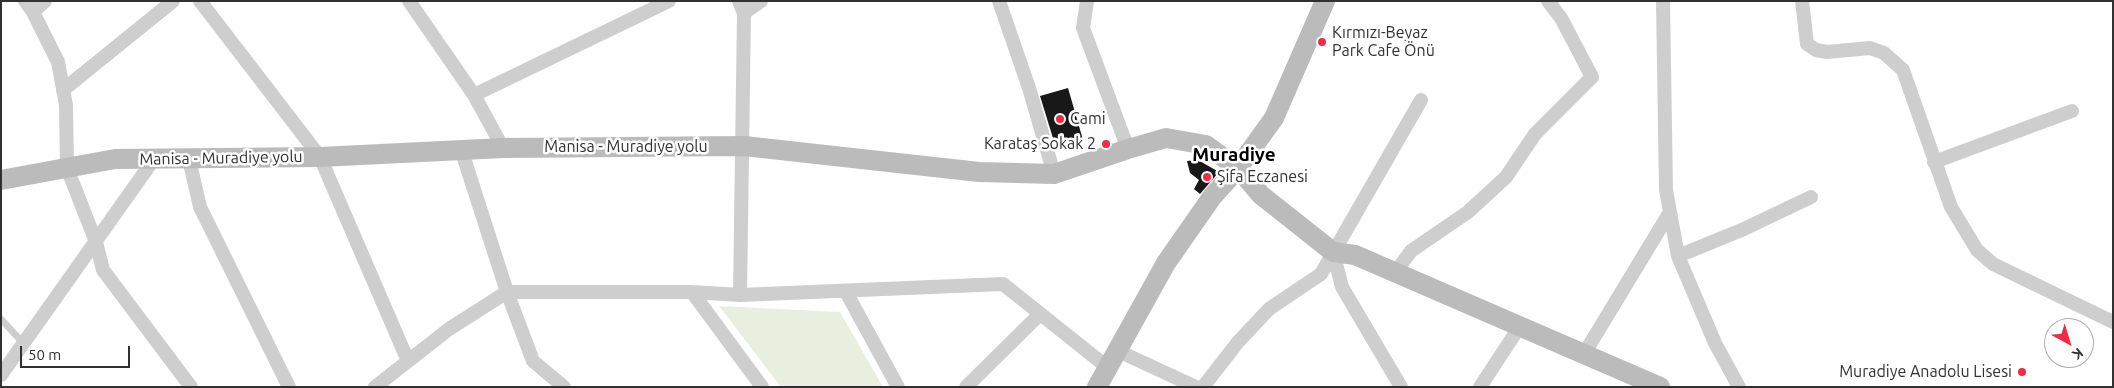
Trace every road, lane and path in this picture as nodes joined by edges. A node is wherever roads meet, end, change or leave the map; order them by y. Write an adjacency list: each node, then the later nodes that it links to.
1 (45, 1): 13 (street)
2 (173, 1): 15 (street)
3 (200, 1): 23 (street)
4 (409, 1): 16 (street)
5 (669, 1): 16 (street)
6 (761, 1): 14 (street)
7 (1000, 1): 29 (street)
8 (1087, 1): 21 (street)
9 (1326, 1): 28 (main road)
10 (1548, 1): 36 (street)
11 (1663, 1): 32 (street)
12 (1802, 1): 26 (street)
13 (29, 6): 15 (street)
14 (742, 7): 19 (street)
15 (63, 90): 27 (street)
16 (474, 95): 20 (street)
17 (1421, 100): 34 (street)
18 (2072, 111): 26 (street)
19 (744, 146): 20 (main road, Manisa - Muradiye yolu); 29 (main road, Manisa - Muradiye yolu); 40 (street)
20 (503, 148): 22 (main road, Manisa - Muradiye yolu)
21 (1128, 149): 28 (main road, Manisa - Muradiye yolu); 29 (main road, Manisa - Muradiye yolu)
22 (461, 150): 23 (main road, Manisa - Muradiye yolu); 37 (street)
23 (320, 157): 25 (main road, Manisa - Muradiye yolu); 48 (street)
24 (154, 159): 25 (main road, Manisa - Muradiye yolu); 27 (main road, Manisa - Muradiye yolu); 33 (street)
25 (189, 159): 51 (street)
26 (1934, 162): 43 (street)
27 (67, 168): 30 (main road, Manisa - Muradiye yolu); 33 (street)
28 (1238, 168): 34 (main road, Manisa - Muradiye yolu); 47 (main road)
29 (1054, 174)
30 (1, 180)
31 (1812, 197): 35 (street)
32 (1670, 212): 35 (street); 46 (street)
33 (96, 242): 45 (street); 50 (street)
34 (1333, 252): 36 (main road); 59 (street); 60 (street)
35 (1678, 256): 63 (street)
36 (1395, 273): 44 (main road)
37 (507, 292): 38 (street); 48 (street); 53 (street)
38 (692, 292): 40 (street); 54 (street)
39 (846, 292): 40 (street); 41 (street); 55 (street)
40 (740, 295)
41 (1040, 314): 47 (street); 56 (street)
42 (1, 319): 45 (lane)
43 (2113, 322)
44 (1520, 326): 46 (main road); 61 (street)
45 (24, 344): 49 (street)
46 (1584, 354): 62 (main road)
47 (1112, 358): 57 (main road); 58 (street)
48 (408, 361): 52 (street)
49 (1, 376)
50 (190, 387)
51 (289, 387)
52 (375, 387)
53 (564, 387)
54 (762, 387)
55 (898, 387)
56 (966, 387)
57 (1097, 387)
58 (1196, 387)
59 (1203, 387)
60 (1401, 387)
61 (1480, 387)
62 (1660, 387)
63 (1739, 387)

